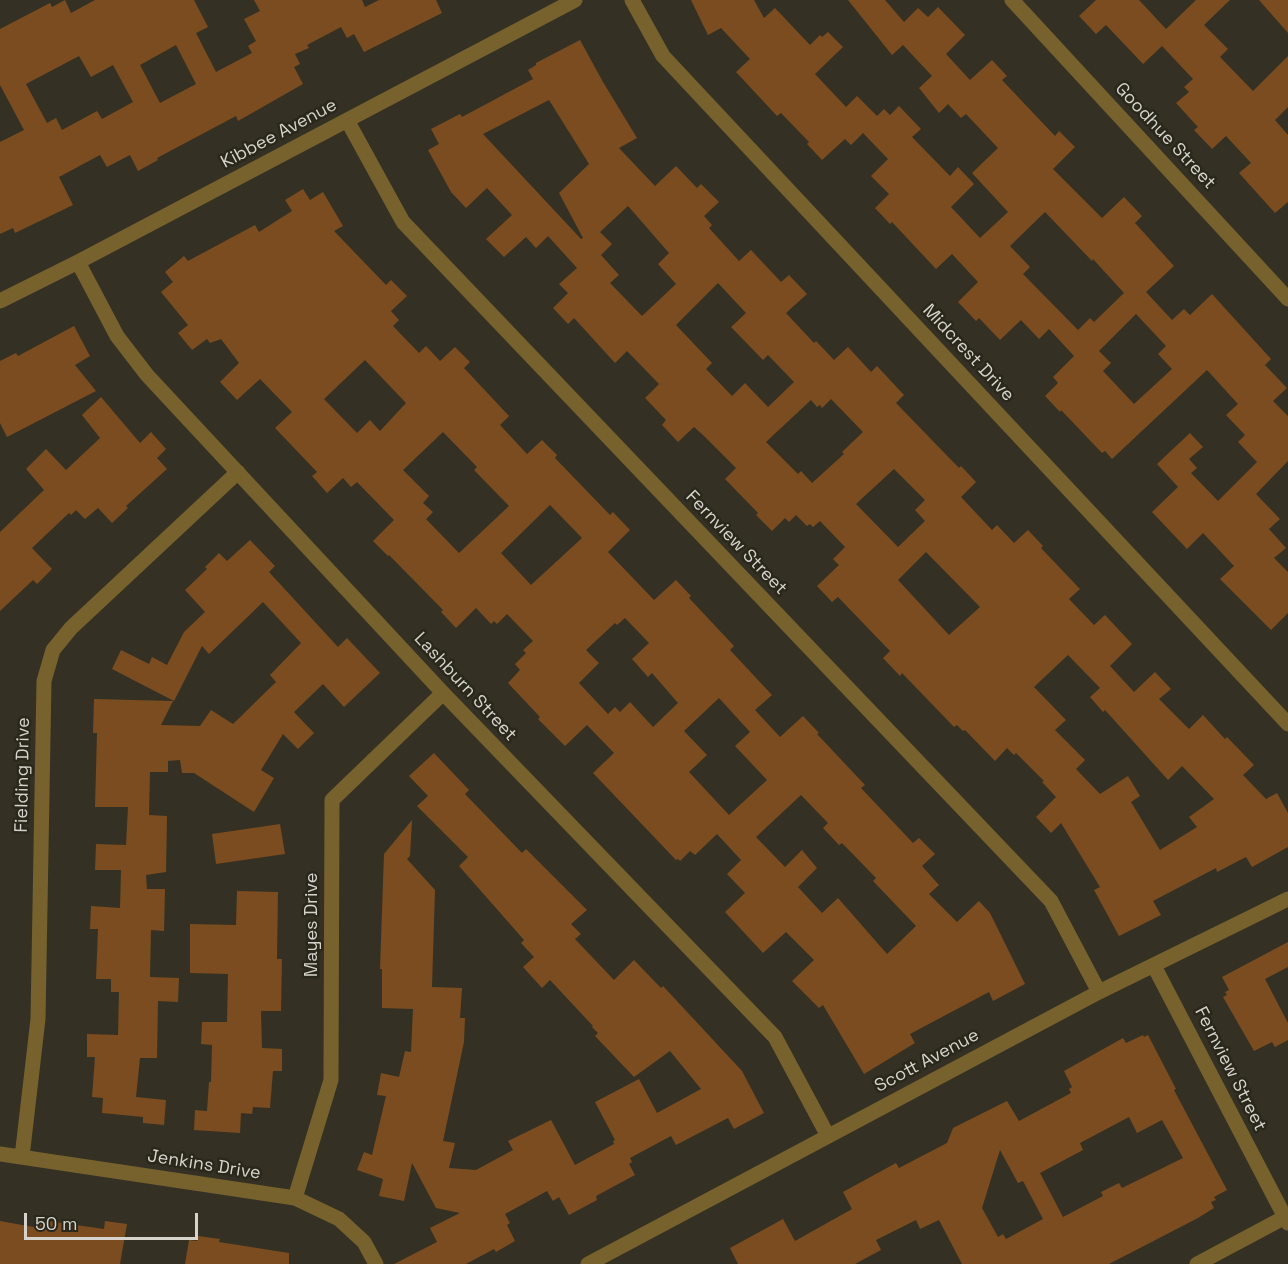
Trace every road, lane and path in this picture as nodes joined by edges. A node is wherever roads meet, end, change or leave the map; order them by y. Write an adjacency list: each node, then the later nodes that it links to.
1 (575, 0): 4 (street, Kibbee Avenue)
2 (632, 0): 10 (street, Midcrest Drive)
3 (1012, 0): 6 (street, Goodhue Street)
4 (347, 120): 5 (street, Kibbee Avenue); 13 (street, Fernview Street)
5 (78, 262): 7 (street, Kibbee Avenue); 8 (street, Lashburn Street)
6 (1288, 299)
7 (0, 300)
8 (238, 472): 9 (street, Lashburn Street); 16 (street, Fielding Drive)
9 (443, 693): 14 (street, Lashburn Street); 17 (street, Mayes Drive)
10 (1288, 724)
11 (1288, 899): 12 (street, Scott Avenue)
12 (1154, 966): 13 (street, Scott Avenue); 18 (street, Fernview Street)
13 (1099, 992): 14 (street, Scott Avenue)
14 (828, 1136): 20 (street, Scott Avenue)
15 (0, 1154): 16 (street, Jenkins Drive)
16 (22, 1157): 17 (street, Jenkins Drive)
17 (295, 1198): 19 (street, Jenkins Drive)
18 (1286, 1220): 21 (street)
19 (376, 1264)
20 (588, 1264)
21 (1197, 1264)

